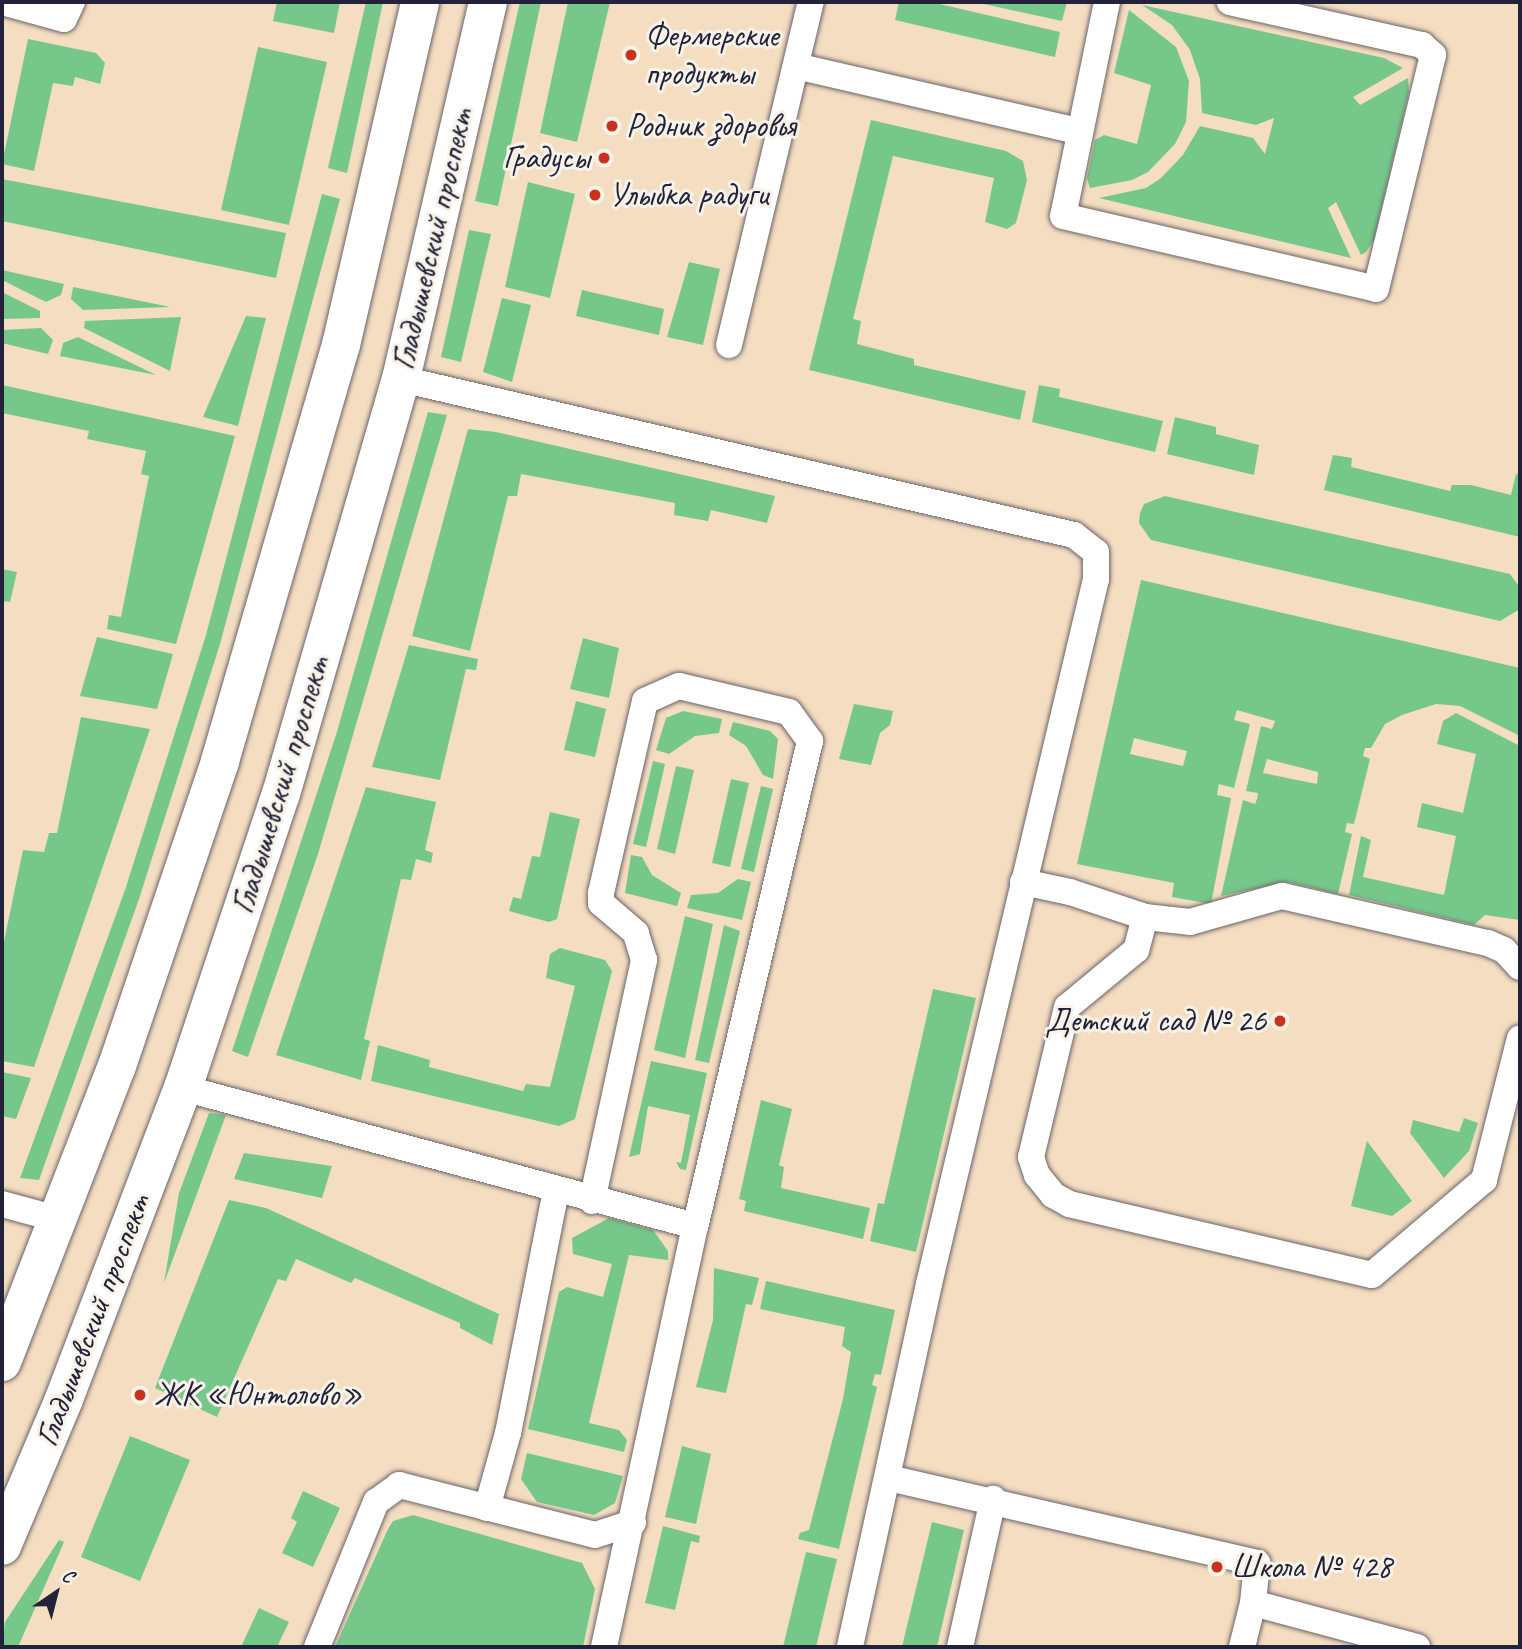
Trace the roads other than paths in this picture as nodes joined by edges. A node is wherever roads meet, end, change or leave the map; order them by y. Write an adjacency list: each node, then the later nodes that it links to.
1 (2, 2): 2 (lane)
2 (72, 2)
3 (420, 2): 20 (street, Гладышевский проспект)
4 (488, 2): 11 (street, Гладышевский проспект)
5 (811, 2): 8 (lane)
6 (1107, 2): 9 (lane)
7 (1230, 2): 9 (lane)
8 (796, 66): 9 (lane); 10 (lane)
9 (1077, 131)
10 (729, 345)
11 (401, 379): 12 (lane); 16 (street, Гладышевский проспект)
12 (1023, 882): 13 (lane); 23 (lane)
13 (1146, 917): 14 (lane); 15 (lane)
14 (1520, 967)
15 (1520, 1038)
16 (183, 1088): 17 (lane); 27 (street, Гладышевский проспект)
17 (556, 1191): 18 (lane); 25 (lane)
18 (592, 1201): 21 (lane); 21 (lane)
19 (2, 1204): 20 (lane)
20 (61, 1220): 22 (street, Гладышевский проспект)
21 (695, 1226): 26 (lane)
22 (2, 1362)
23 (889, 1478): 24 (lane); 31 (lane)
24 (993, 1499): 28 (lane); 32 (lane)
25 (487, 1508): 26 (lane); 29 (lane)
26 (633, 1524): 30 (lane)
27 (2, 1546)
28 (1253, 1603): 33 (lane); 34 (lane)
29 (317, 1647)
30 (604, 1647)
31 (850, 1647)
32 (960, 1647)
33 (1242, 1647)
34 (1417, 1647)

